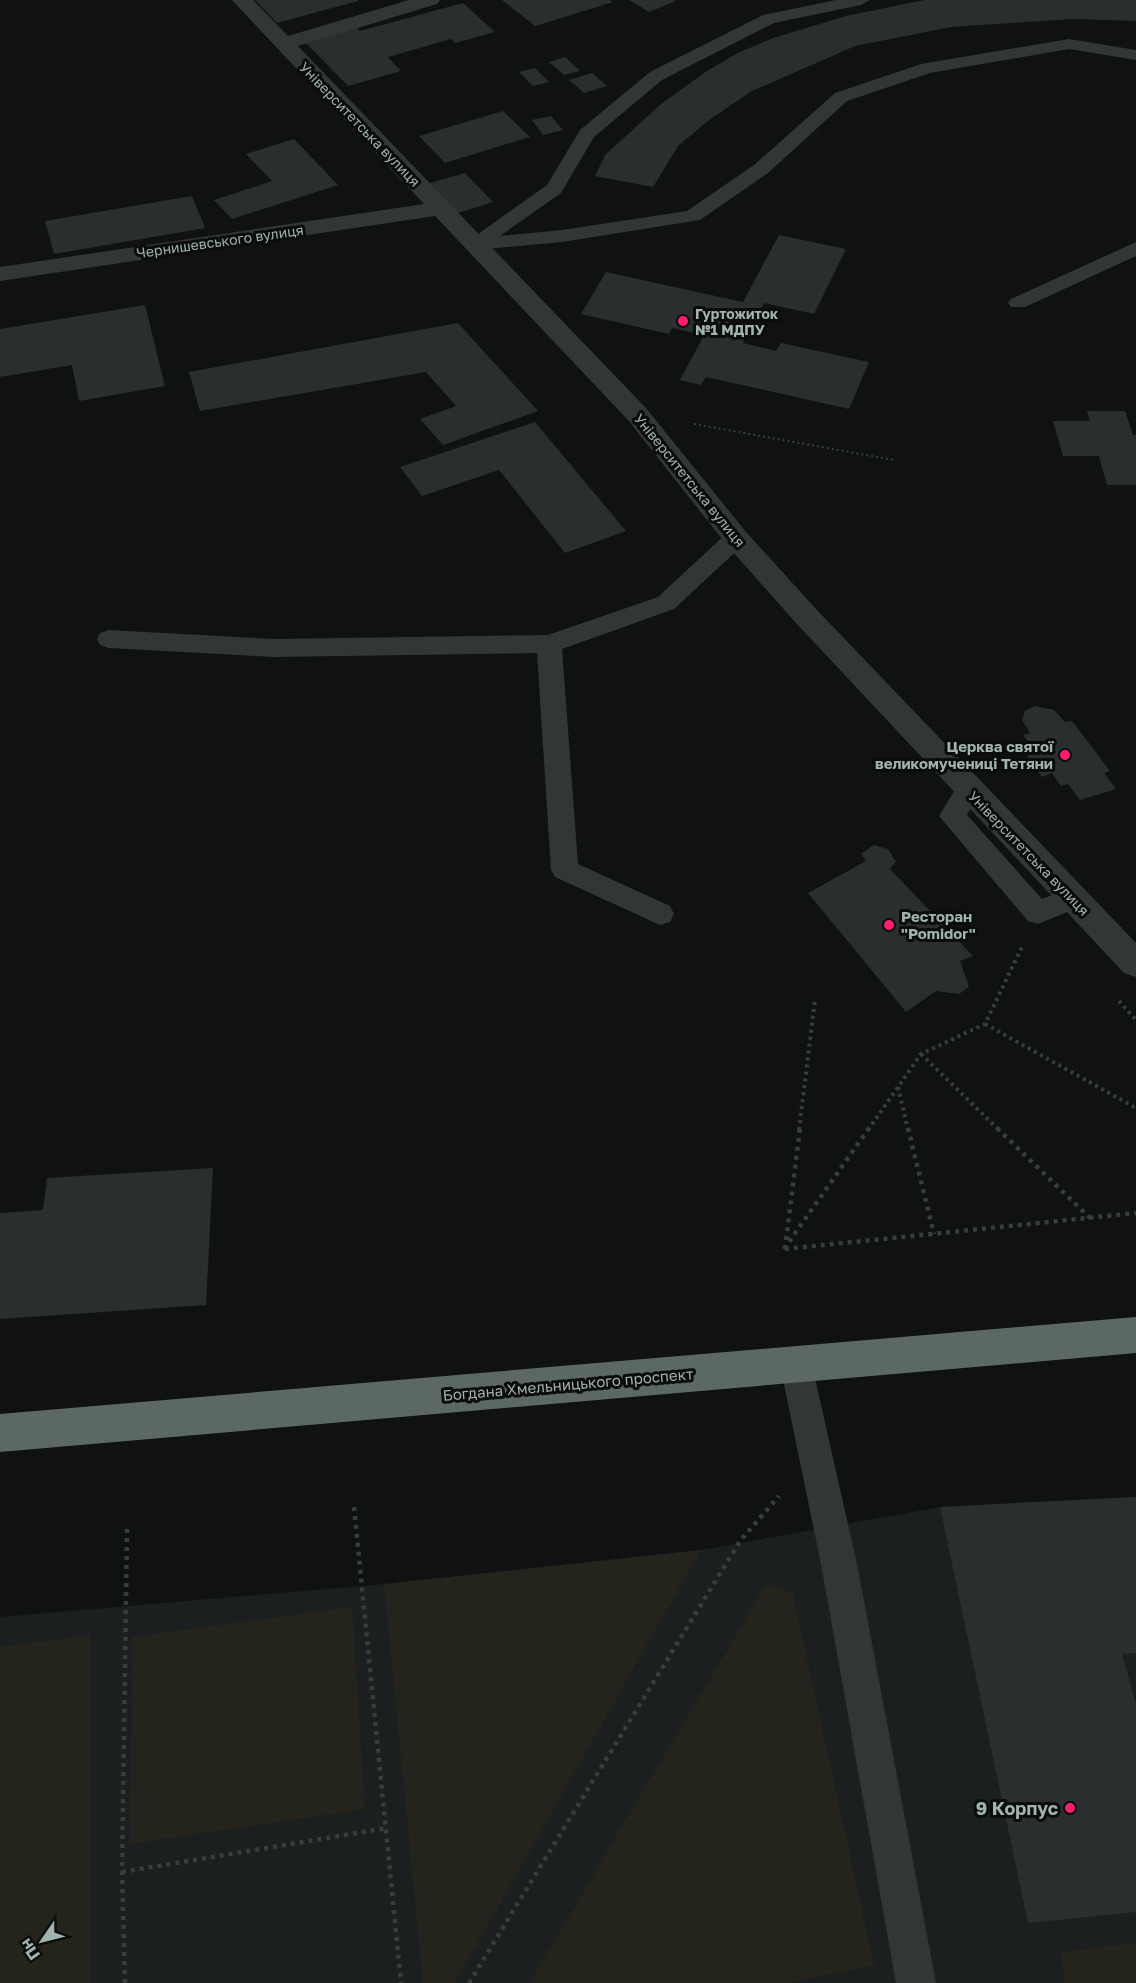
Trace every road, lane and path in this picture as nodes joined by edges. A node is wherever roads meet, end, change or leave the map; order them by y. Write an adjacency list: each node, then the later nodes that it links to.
1 (242, 0): 4 (street, Університетська вулиця)
2 (430, 0): 4 (street)
3 (861, 0): 7 (lane)
4 (284, 44): 6 (street, Університетська вулиця)
5 (1136, 55): 7 (lane)
6 (440, 208): 7 (street, Університетська вулиця); 9 (street, Чернишевського вулиця)
7 (474, 244): 11 (street, Університетська вулиця)
8 (1136, 248): 10 (lane)
9 (0, 274)
10 (1018, 303)
11 (637, 414): 12 (path); 13 (street, Університетська вулиця)
12 (894, 460)
13 (736, 538): 15 (lane); 16 (street, Університетська вулиця)
14 (109, 639): 15 (lane)
15 (549, 644): 19 (lane)
16 (969, 790): 17 (street, Університетська вулиця); 18 (lane)
17 (1072, 898): 18 (lane); 20 (street, Університетська вулиця)
18 (1038, 912): 22 (path)
19 (660, 914)
20 (1136, 964)
21 (815, 1000): 29 (path)
22 (985, 1024): 23 (path); 25 (path)
23 (921, 1054): 24 (path); 27 (path)
24 (898, 1086): 28 (path); 29 (path)
25 (1136, 1108)
26 (1136, 1213): 27 (path)
27 (1090, 1218): 28 (path)
28 (934, 1234): 29 (path)
29 (784, 1250)
30 (1136, 1335): 31 (highway, Богдана Хмельницького проспект)
31 (796, 1365): 32 (highway, Богдана Хмельницького проспект); 33 (lane)
32 (0, 1433)
33 (814, 1454): 40 (path); 41 (lane)
34 (354, 1507): 36 (path)
35 (127, 1529): 37 (path)
36 (387, 1828): 37 (path); 39 (path)
37 (122, 1872): 38 (path)
38 (125, 1983)
39 (401, 1983)
40 (469, 1983)
41 (916, 1983)

